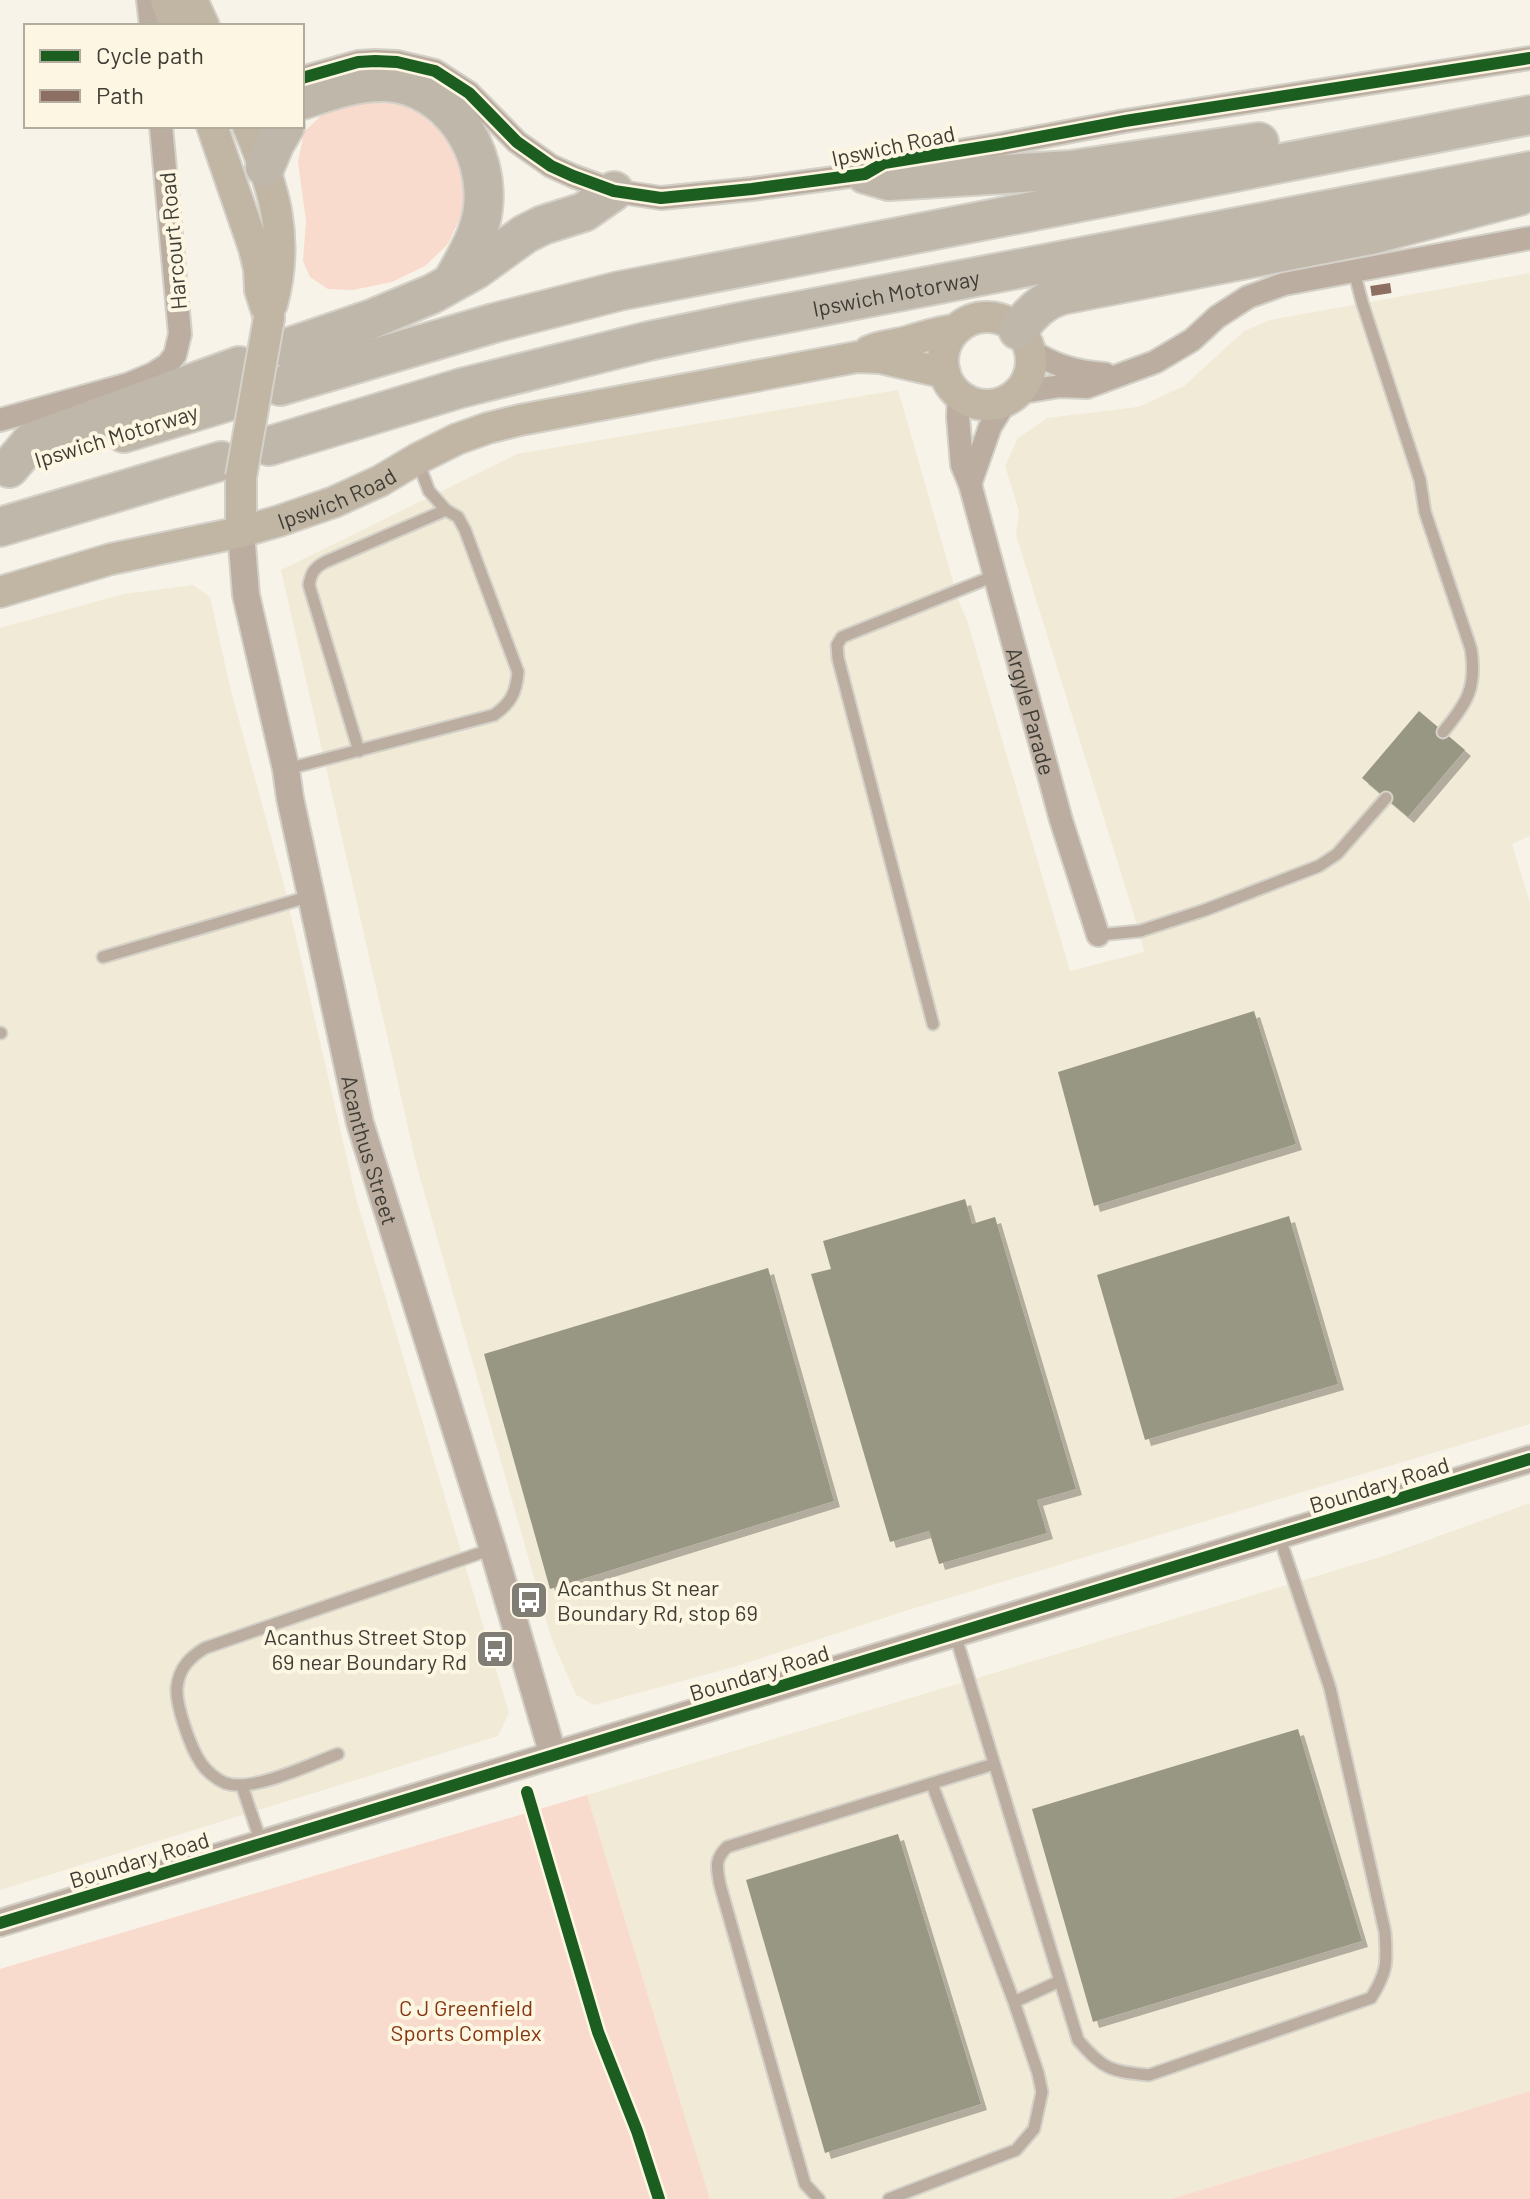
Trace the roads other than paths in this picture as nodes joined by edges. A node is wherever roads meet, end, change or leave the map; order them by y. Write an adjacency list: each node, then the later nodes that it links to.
1 (148, 0): 4 (street)
2 (166, 0): 5 (main road)
3 (192, 0): 6 (main road)
4 (151, 24)
5 (174, 24)
6 (203, 24)
7 (1530, 58): 18 (street, Ipswich Road)
8 (1530, 97): 18 (highway)
9 (304, 99): 19 (street, Ipswich Road)
10 (304, 101): 23 (highway)
11 (1530, 115): 31 (highway)
12 (161, 128): 33 (street, Harcourt Road)
13 (213, 128): 25 (main road)
14 (249, 128): 16 (main road)
15 (286, 128): 16 (highway)
16 (265, 167): 25 (main road)
17 (1530, 171): 34 (highway, Ipswich Motorway)
18 (865, 174): 19 (street, Ipswich Road)
19 (614, 191): 23 (highway)
20 (1530, 193): 26 (highway)
21 (1530, 238): 22 (street)
22 (1354, 271): 28 (street); 44 (lane)
23 (451, 284): 25 (highway)
24 (955, 330): 26 (main road); 27 (main road, Ipswich Road); 30 (main road)
25 (278, 333): 37 (main road, bridge)
26 (1024, 340): 28 (street); 32 (main road)
27 (857, 357): 30 (main road, Ipswich Road); 35 (main road, Ipswich Road)
28 (1118, 375): 32 (street)
29 (236, 383): 36 (highway)
30 (952, 384): 32 (main road); 38 (street, Argyle Parade)
31 (280, 386)
32 (1012, 397): 38 (street)
33 (0, 420)
34 (269, 446)
35 (417, 459): 39 (lane); 41 (main road, Ipswich Road)
36 (5, 469)
37 (231, 469): 40 (highway); 41 (main road)
38 (970, 484): 42 (street, Argyle Parade)
39 (446, 510): 45 (lane); 45 (lane)
40 (0, 527)
41 (241, 532): 43 (main road, Ipswich Road); 46 (street, Acanthus Street)
42 (994, 576): 49 (street, Argyle Parade); 51 (lane)
43 (0, 592)
44 (1443, 732)
45 (359, 751): 46 (lane)
46 (286, 769): 48 (street, Acanthus Street)
47 (1386, 798): 49 (lane)
48 (311, 896): 50 (lane); 54 (street, Acanthus Street)
49 (1098, 935)
50 (103, 957)
51 (933, 1024)
52 (1530, 1459): 53 (street, Boundary Road)
53 (1279, 1536): 55 (street, Boundary Road); 63 (lane)
54 (493, 1549): 57 (street, Acanthus Street); 60 (lane)
55 (954, 1634): 57 (street, Boundary Road); 58 (lane)
56 (338, 1754): 60 (lane)
57 (553, 1755): 61 (street, Boundary Road)
58 (994, 1764): 59 (lane); 63 (lane)
59 (932, 1784): 64 (lane); 65 (lane)
60 (242, 1786): 61 (lane)
61 (261, 1842): 62 (street, Boundary Road)
62 (0, 1923)
63 (1060, 1981): 64 (lane)
64 (1014, 2002): 66 (lane)
65 (819, 2199)
66 (889, 2199)

